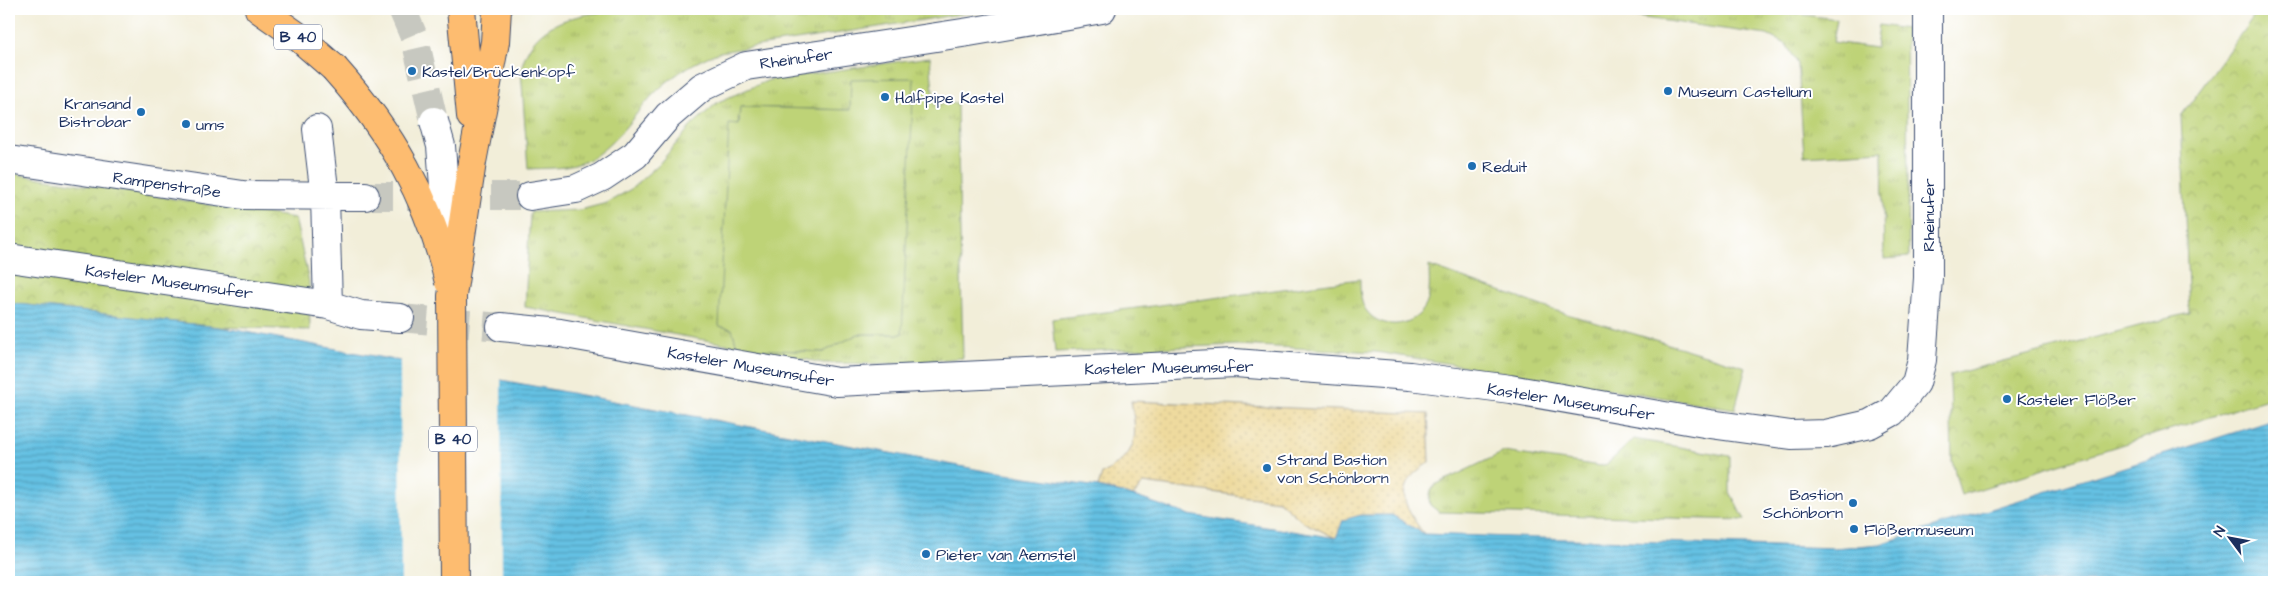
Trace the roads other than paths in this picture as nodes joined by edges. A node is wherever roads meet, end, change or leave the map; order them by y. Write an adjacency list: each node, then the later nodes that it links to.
1 (259, 9): 14 (main road, B 40, bridge)
2 (461, 9): 9 (main road, B 40)
3 (496, 9): 9 (main road, B 40)
4 (1102, 9): 11 (street, Rheinufer)
5 (1928, 9): 18 (street, Rheinufer)
6 (434, 121): 14 (street, bridge)
7 (317, 128): 12 (street)
8 (9, 160): 12 (street, Rampenstraße)
9 (472, 162): 14 (main road, B 40, bridge)
10 (365, 196): 12 (street)
11 (530, 196)
12 (325, 197): 15 (street)
13 (9, 258): 15 (street, Kasteler Museumsufer)
14 (452, 296): 19 (main road, B 40, bridge)
15 (328, 305): 16 (street, Kasteler Museumsufer)
16 (400, 318)
17 (501, 327): 18 (street, Kasteler Museumsufer)
18 (1892, 412)
19 (454, 582)

